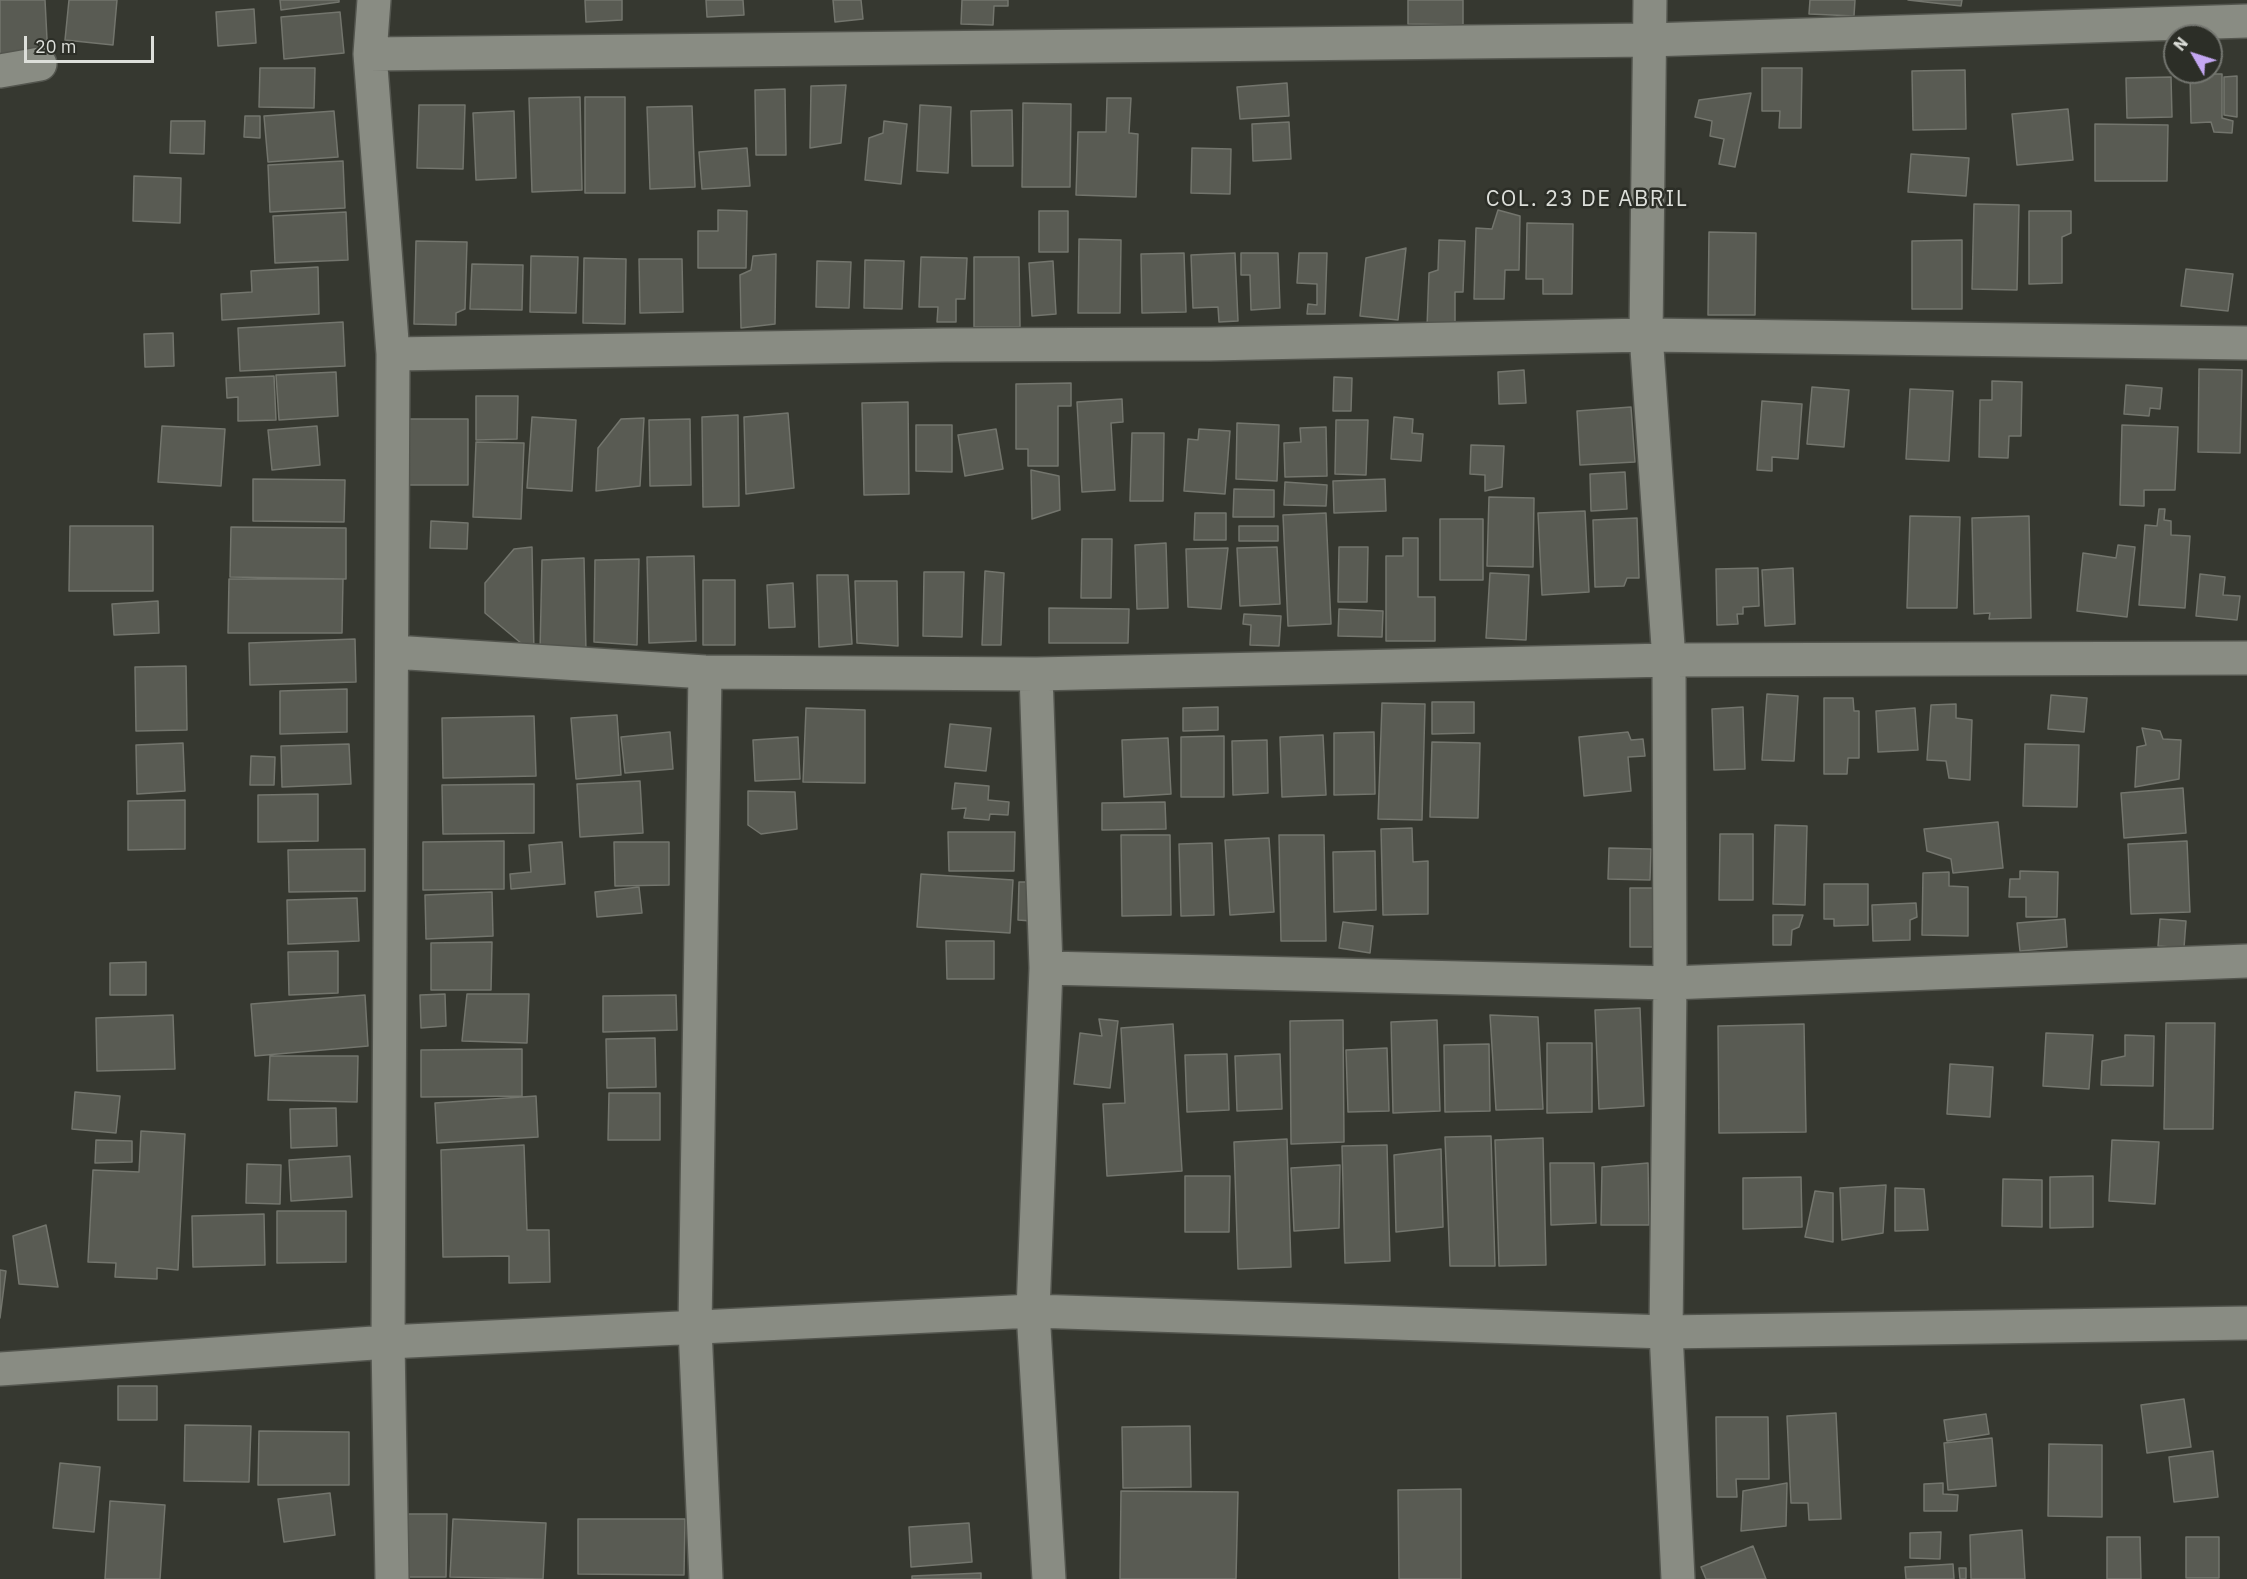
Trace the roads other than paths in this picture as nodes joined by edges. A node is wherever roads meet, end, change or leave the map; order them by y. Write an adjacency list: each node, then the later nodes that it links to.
1 (374, 0): 5 (street)
2 (1650, 0): 4 (street)
3 (2247, 21): 4 (street)
4 (1649, 40): 5 (street); 8 (street)
5 (370, 54): 10 (street)
6 (40, 64): 7 (street)
7 (0, 71)
8 (1646, 335): 9 (street); 10 (street); 13 (street)
9 (2247, 343)
10 (393, 354): 11 (street)
11 (393, 652): 14 (street); 23 (street)
12 (2247, 658): 13 (street)
13 (1669, 660): 15 (street); 18 (street)
14 (705, 672): 15 (street); 21 (street)
15 (1036, 674): 17 (street)
16 (2247, 961): 18 (street)
17 (1046, 968): 18 (street); 19 (street)
18 (1670, 983): 22 (street)
19 (1033, 1311): 21 (street); 22 (street); 27 (street)
20 (2247, 1323): 22 (street)
21 (695, 1328): 23 (street); 26 (street)
22 (1666, 1332): 28 (street)
23 (388, 1342): 24 (street); 25 (street)
24 (0, 1369)
25 (392, 1579)
26 (706, 1579)
27 (1049, 1579)
28 (1678, 1579)

